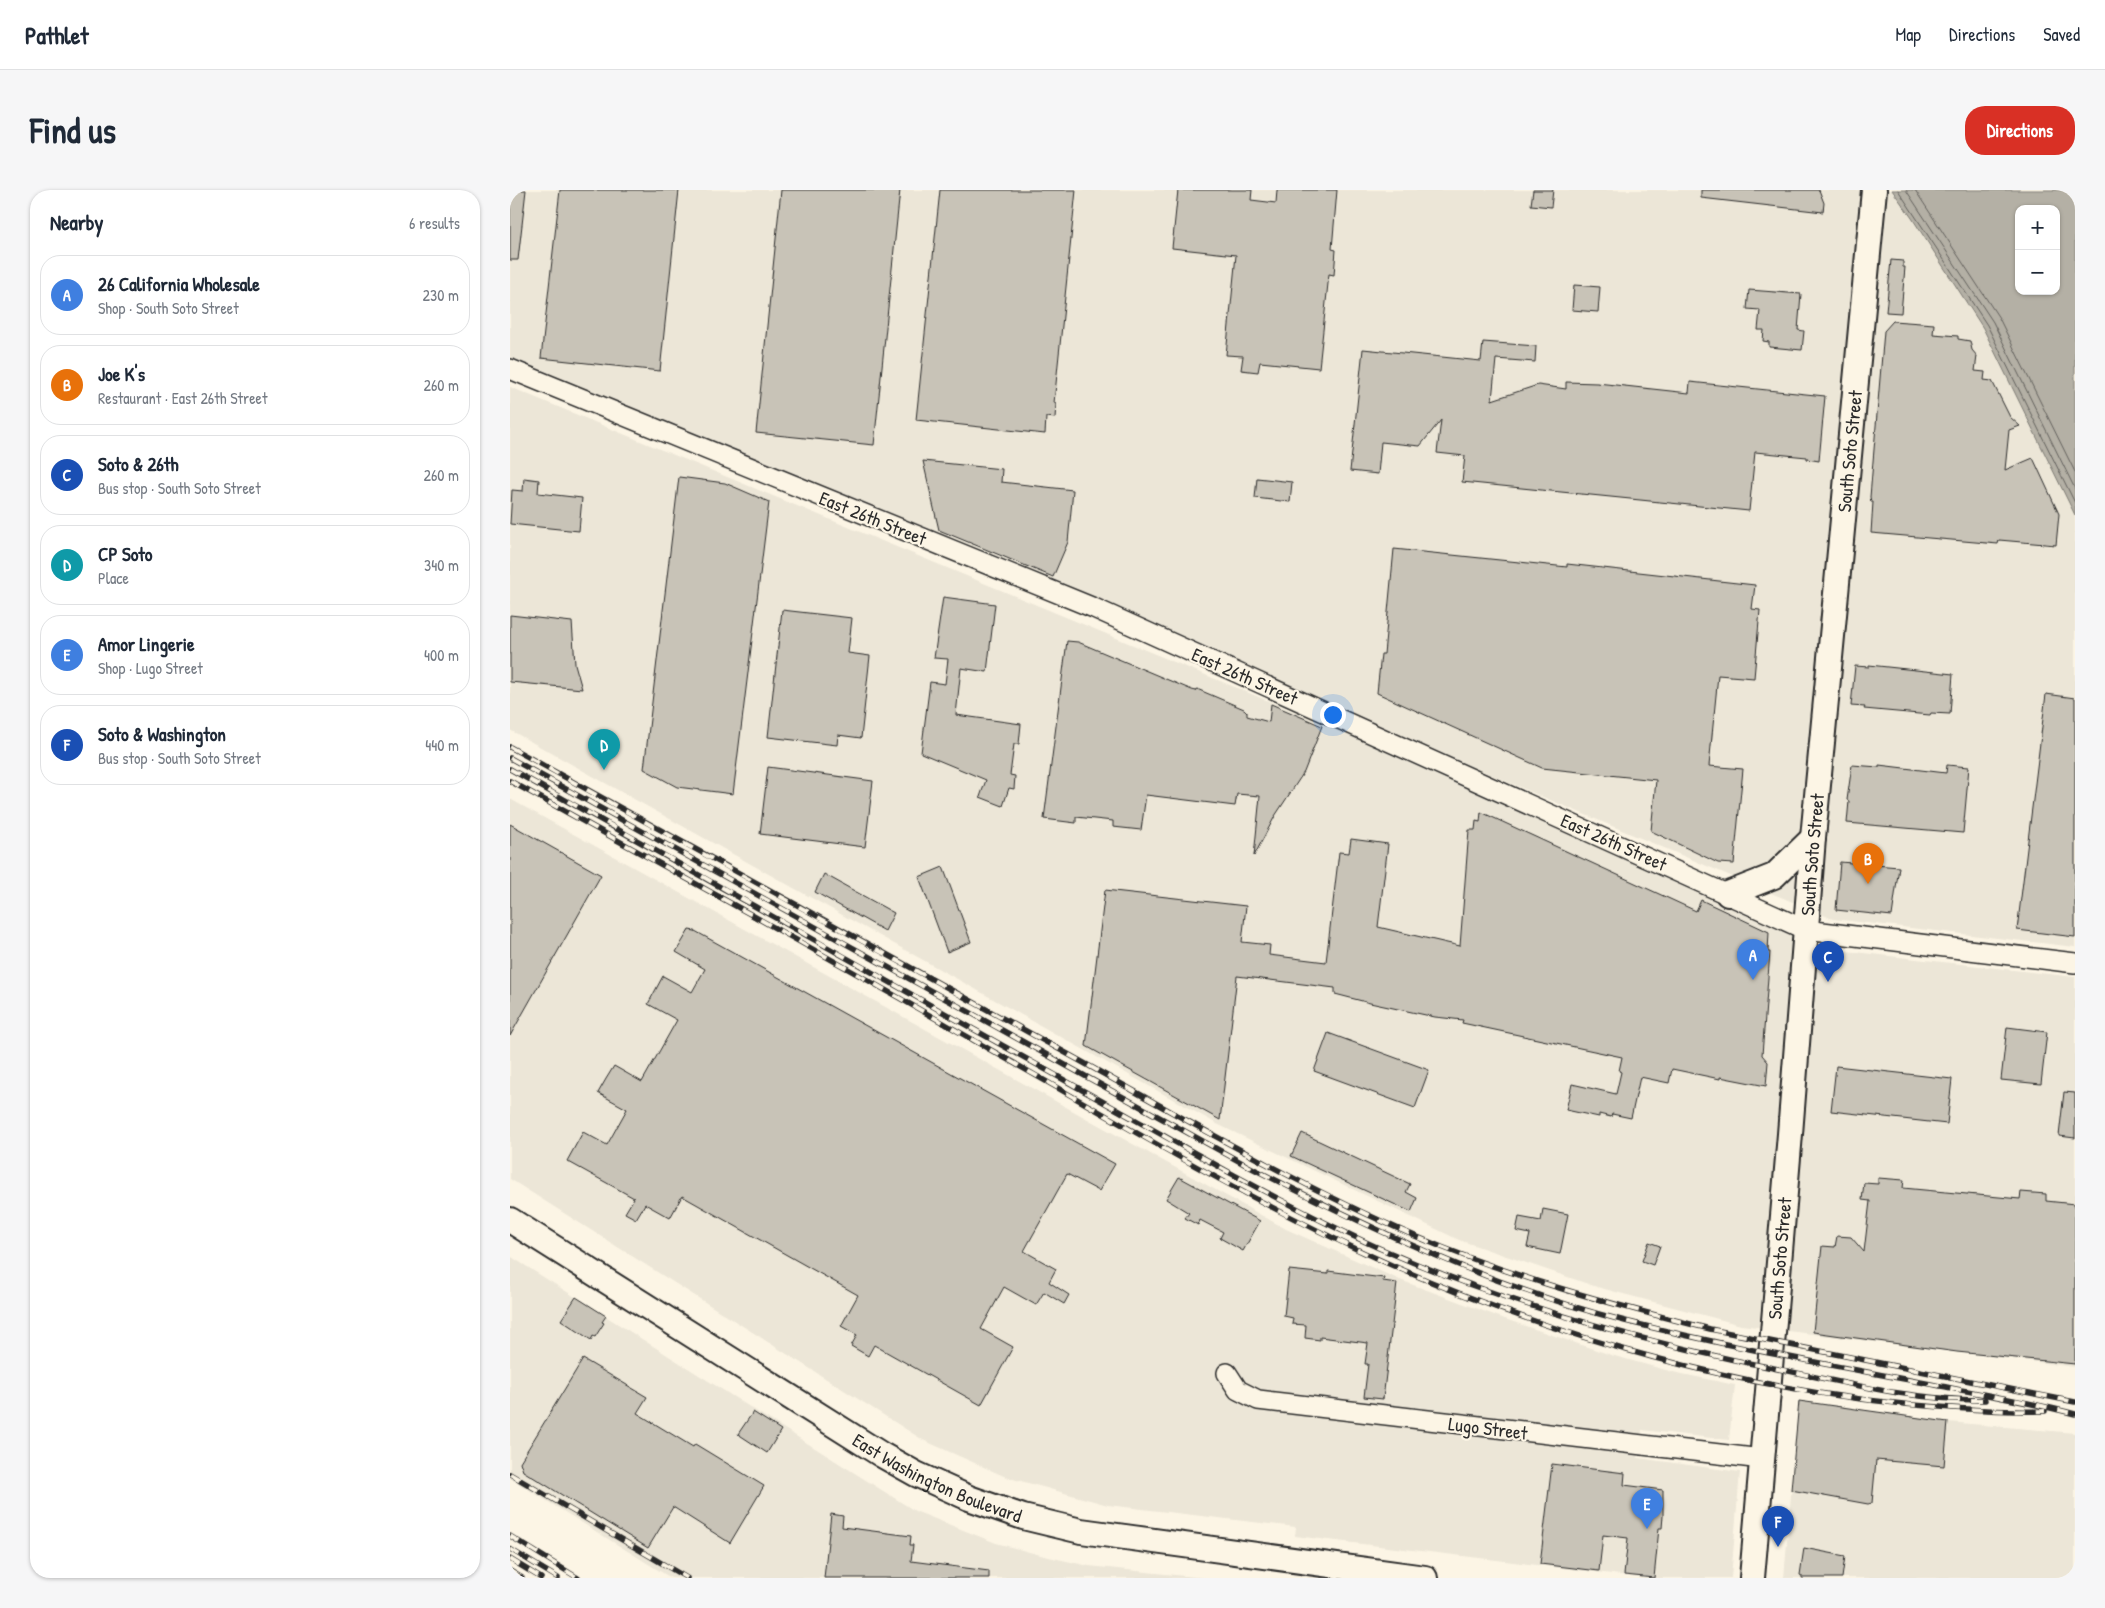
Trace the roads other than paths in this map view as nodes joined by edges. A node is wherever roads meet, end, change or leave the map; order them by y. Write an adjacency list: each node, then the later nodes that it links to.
1 (1874, 190): 3 (main road, South Soto Street)
2 (510, 369): 4 (street, East 26th Street)
3 (1813, 838): 4 (main road); 5 (main road, South Soto Street)
4 (1728, 894): 5 (street, East 26th Street)
5 (1806, 930): 6 (street, East 26th Street); 9 (main road, South Soto Street)
6 (2075, 963)
7 (510, 1220): 10 (main road, East Washington Boulevard)
8 (1227, 1373): 9 (street, Lugo Street)
9 (1762, 1459): 11 (main road, South Soto Street)
10 (1424, 1578)
11 (1752, 1578)

